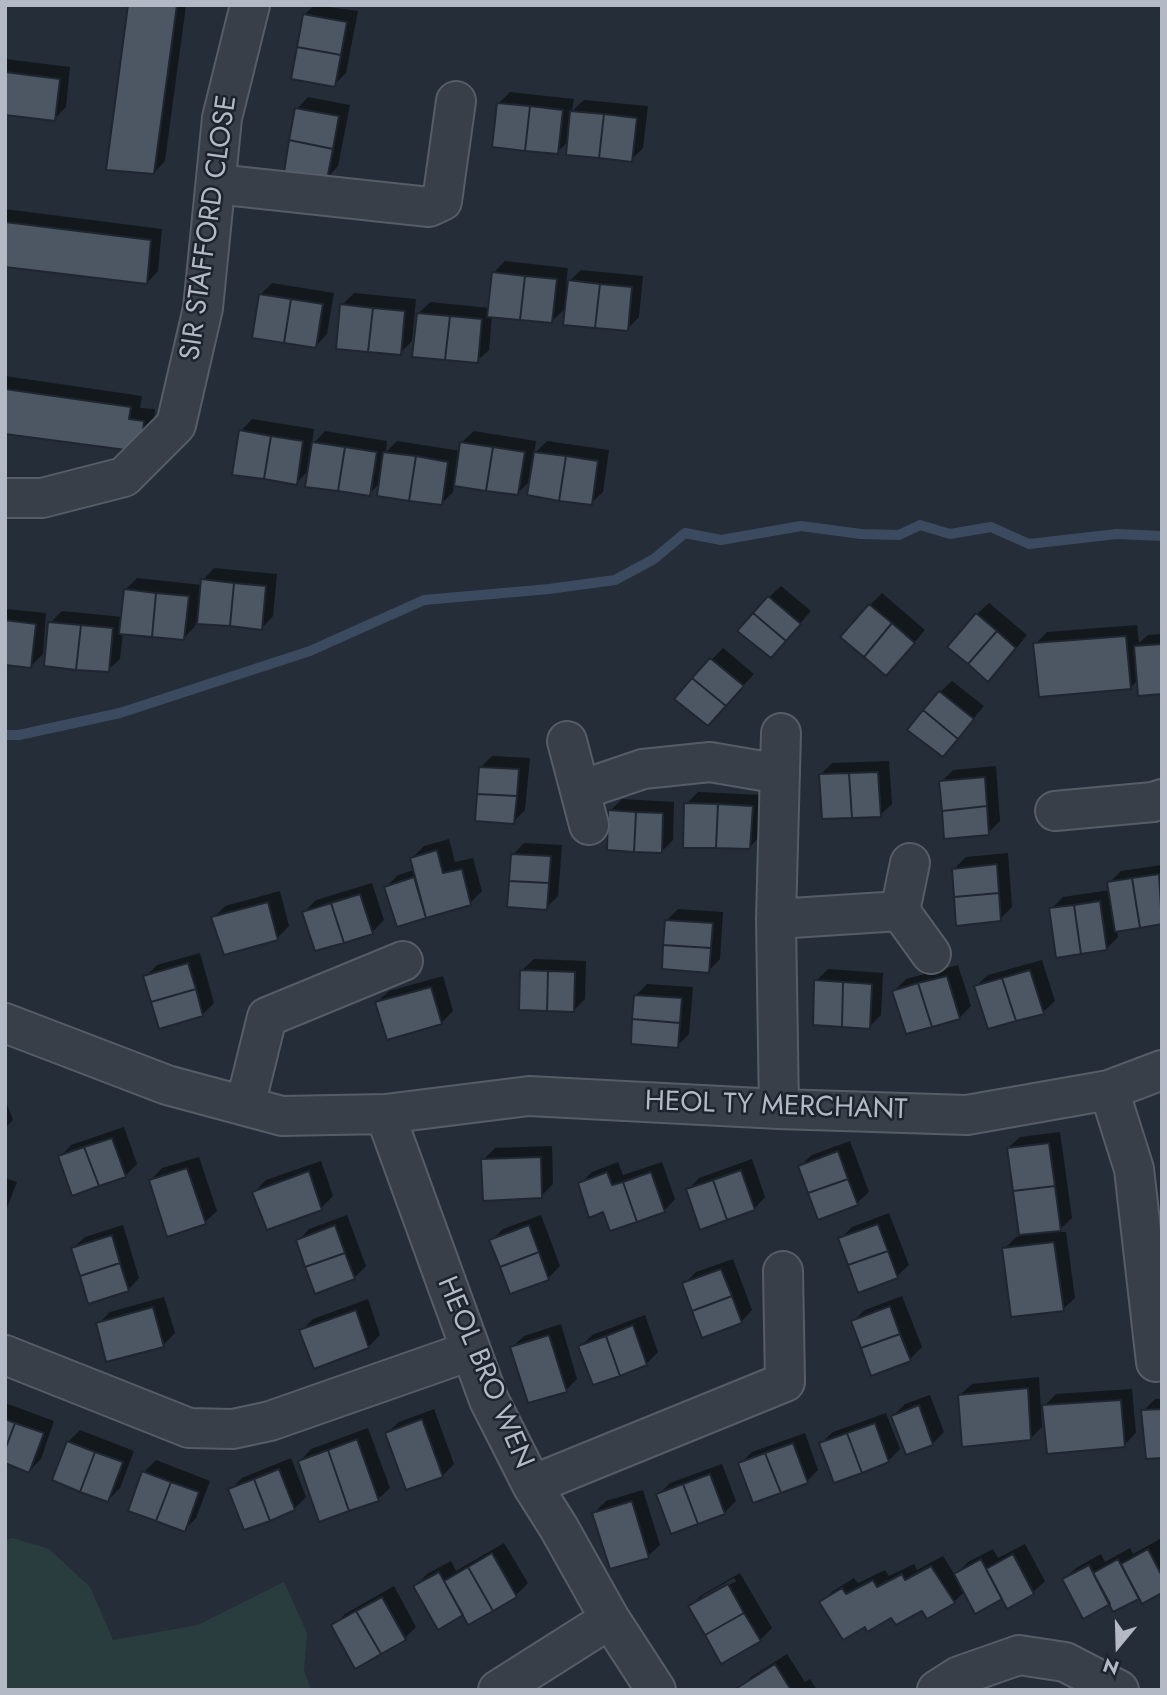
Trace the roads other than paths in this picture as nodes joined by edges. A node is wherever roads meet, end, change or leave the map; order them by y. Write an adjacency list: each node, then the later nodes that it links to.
1 (250, 5): 3 (street, SIR STAFFORD CLOSE)
2 (456, 102): 3 (street)
3 (216, 184): 4 (street, SIR STAFFORD CLOSE)
4 (5, 498)
5 (781, 733): 7 (street)
6 (567, 741): 7 (street)
7 (780, 774): 12 (street)
8 (1162, 799): 9 (street)
9 (1055, 811)
10 (910, 863): 11 (street)
11 (900, 911): 12 (street); 13 (street)
12 (776, 919): 19 (street)
13 (931, 954)
14 (403, 961): 18 (street)
15 (5, 1023): 18 (street)
16 (1162, 1070): 17 (street, HEOL TY MERCHANT)
17 (1109, 1090): 19 (street, HEOL TY MERCHANT); 24 (street)
18 (245, 1106): 20 (street)
19 (779, 1110): 20 (street, HEOL TY MERCHANT)
20 (385, 1114): 22 (street, HEOL BRO WEN)
21 (783, 1271): 25 (street)
22 (470, 1351): 23 (street); 25 (street, HEOL BRO WEN)
23 (5, 1355)
24 (1156, 1362)
25 (532, 1485): 26 (street, HEOL BRO WEN)
26 (610, 1619): 27 (street); 28 (street, HEOL BRO WEN)
27 (498, 1690)
28 (656, 1690)
29 (937, 1690): 30 (street)
30 (1119, 1690)

